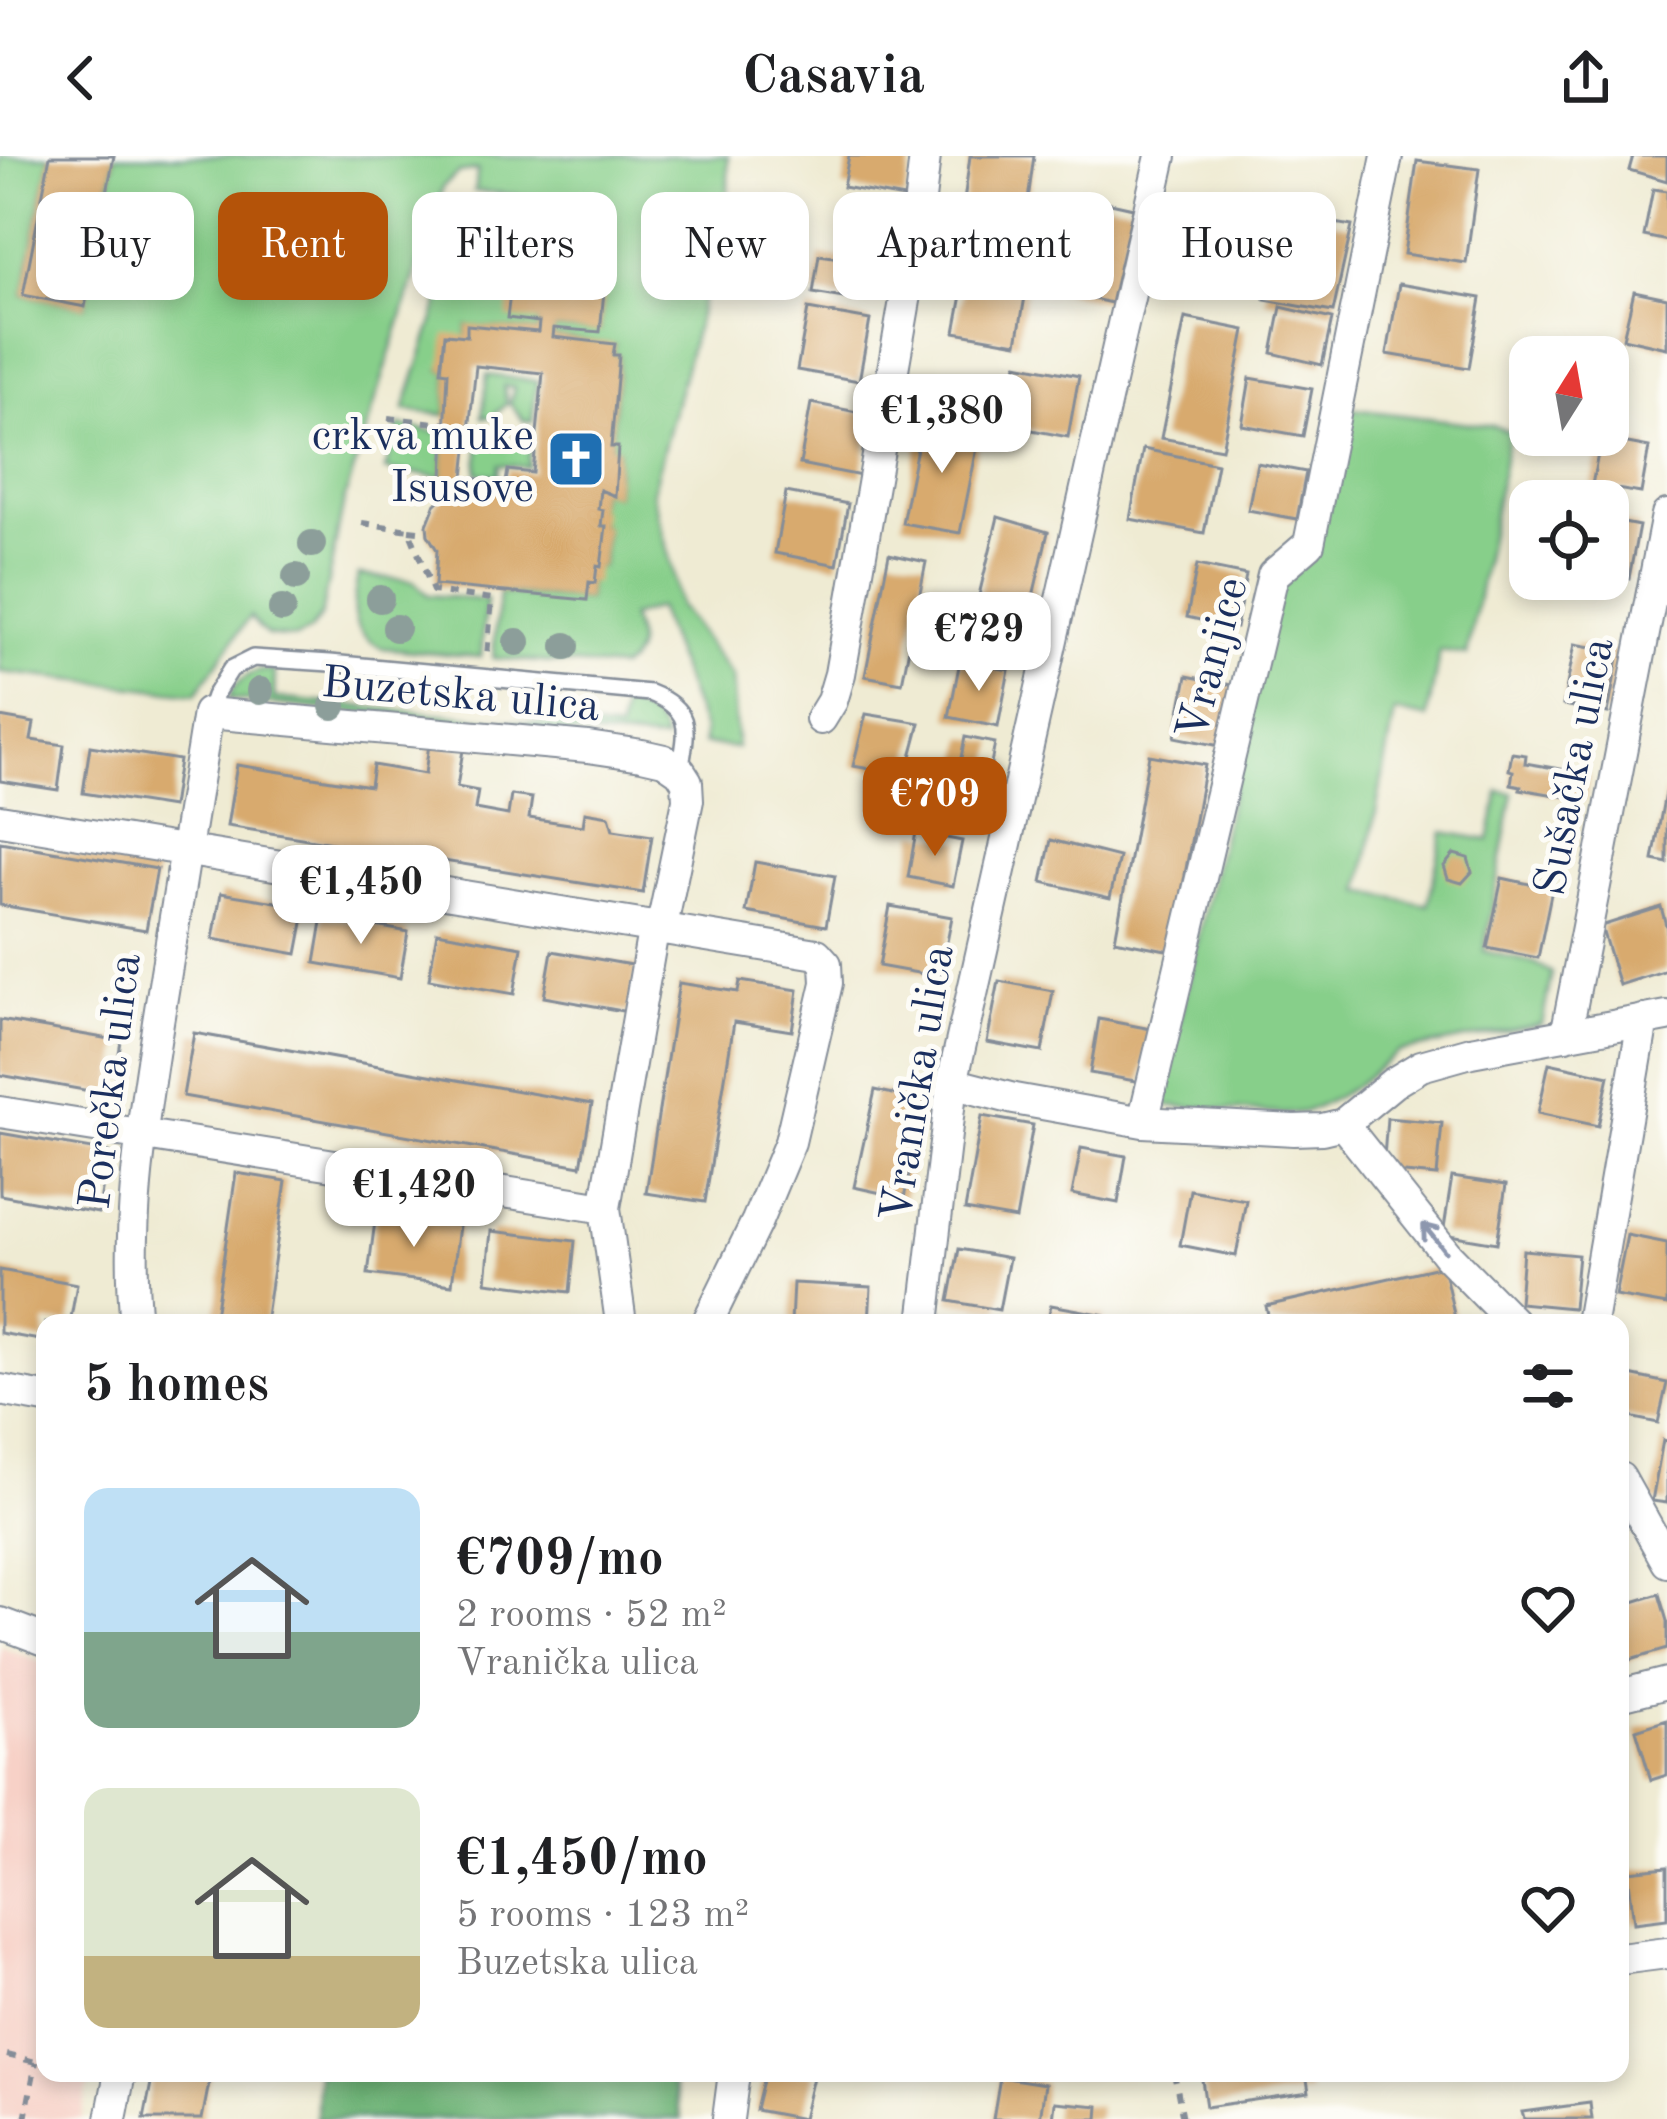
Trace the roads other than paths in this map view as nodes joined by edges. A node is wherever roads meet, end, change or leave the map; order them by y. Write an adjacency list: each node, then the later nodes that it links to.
1 (925, 156): 6 (street)
2 (1161, 156): 13 (street, Vranička ulica)
3 (1387, 156): 15 (street, Vranjice)
4 (1667, 515): 12 (street, Sušačka ulica)
5 (208, 713): 7 (street, Buzetska ulica); 7 (lane); 9 (street)
6 (821, 719)
7 (680, 771): 10 (street)
8 (0, 820): 9 (street)
9 (185, 851): 10 (street); 17 (street, Porečka ulica)
10 (658, 926): 18 (street); 21 (street)
11 (1655, 1018): 12 (street); 24 (street)
12 (1566, 1035): 16 (street)
13 (952, 1083): 15 (street); 22 (street, Vranička ulica)
14 (0, 1112): 17 (street)
15 (1144, 1122): 16 (street)
16 (1342, 1124): 23 (street, one-way to 16)
17 (141, 1136): 18 (street); 19 (street, Porečka ulica)
18 (604, 1208): 20 (street)
19 (135, 1314)
20 (620, 1314)
21 (711, 1314)
22 (925, 1314)
23 (1505, 1314)
24 (1593, 1314)
25 (0, 1390): 26 (street)
26 (36, 1396)
27 (1629, 1496): 28 (street)
28 (1667, 1562)
29 (0, 1624): 30 (street)
30 (36, 1637)
31 (1667, 1683): 32 (street)
32 (1629, 1693)
33 (1667, 1953): 34 (street)
34 (1629, 1958)
35 (118, 2082): 37 (street)
36 (733, 2082): 38 (street)
37 (111, 2119)
38 (728, 2119)

